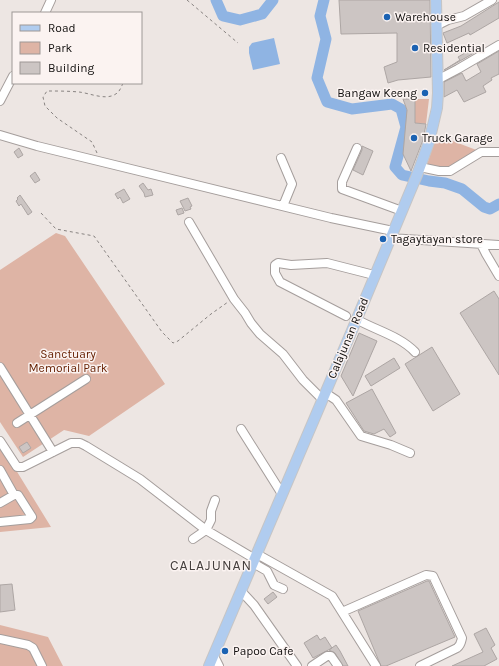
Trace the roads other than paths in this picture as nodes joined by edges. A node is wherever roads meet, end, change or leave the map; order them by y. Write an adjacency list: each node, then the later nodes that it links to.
1 (51, 0): 4 (street)
2 (436, 0): 5 (main road, Calajunan Road)
3 (492, 0): 5 (street)
4 (45, 12)
5 (436, 26): 8 (main road, Calajunan Road)
6 (499, 44): 8 (street)
7 (12, 78): 9 (street)
8 (439, 79): 14 (main road, Calajunan Road)
9 (0, 101)
10 (0, 135): 15 (street)
11 (357, 148): 16 (street)
12 (499, 152): 14 (street)
13 (281, 158): 15 (street)
14 (418, 171): 16 (main road, Calajunan Road)
15 (283, 206): 18 (street)
16 (402, 211): 18 (main road, Calajunan Road)
17 (189, 222): 28 (street)
18 (392, 234): 19 (street); 21 (main road, Calajunan Road)
19 (482, 244): 20 (street); 22 (street)
20 (499, 245)
21 (374, 275): 23 (street); 24 (main road, Calajunan Road)
22 (499, 276)
23 (346, 316)
24 (356, 319): 25 (street); 28 (main road, Calajunan Road)
25 (416, 352)
26 (0, 368): 29 (street)
27 (86, 379): 29 (street)
28 (323, 397): 34 (street); 37 (main road, Calajunan Road)
29 (30, 415): 30 (street); 33 (street)
30 (17, 423)
31 (241, 429): 37 (street)
32 (0, 441): 33 (street)
33 (52, 452): 42 (street)
34 (410, 454)
35 (0, 470): 36 (street)
36 (3, 480): 38 (street)
37 (282, 494): 44 (main road, Calajunan Road)
38 (14, 495): 40 (street); 41 (street)
39 (215, 500): 42 (street)
40 (0, 503)
41 (0, 522)
42 (206, 530): 43 (street); 44 (street)
43 (193, 539)
44 (255, 559): 45 (street); 46 (main road, Calajunan Road); 47 (street)
45 (283, 589)
46 (241, 591): 49 (main road, Calajunan Road); 53 (street)
47 (342, 612): 56 (street); 57 (street)
48 (0, 639): 50 (street)
49 (214, 656): 51 (main road, Calajunan Road); 52 (street)
50 (42, 666)
51 (210, 666)
52 (219, 666)
53 (297, 666)
54 (312, 666): 55 (street)
55 (338, 666)
56 (376, 666)
57 (420, 666)

